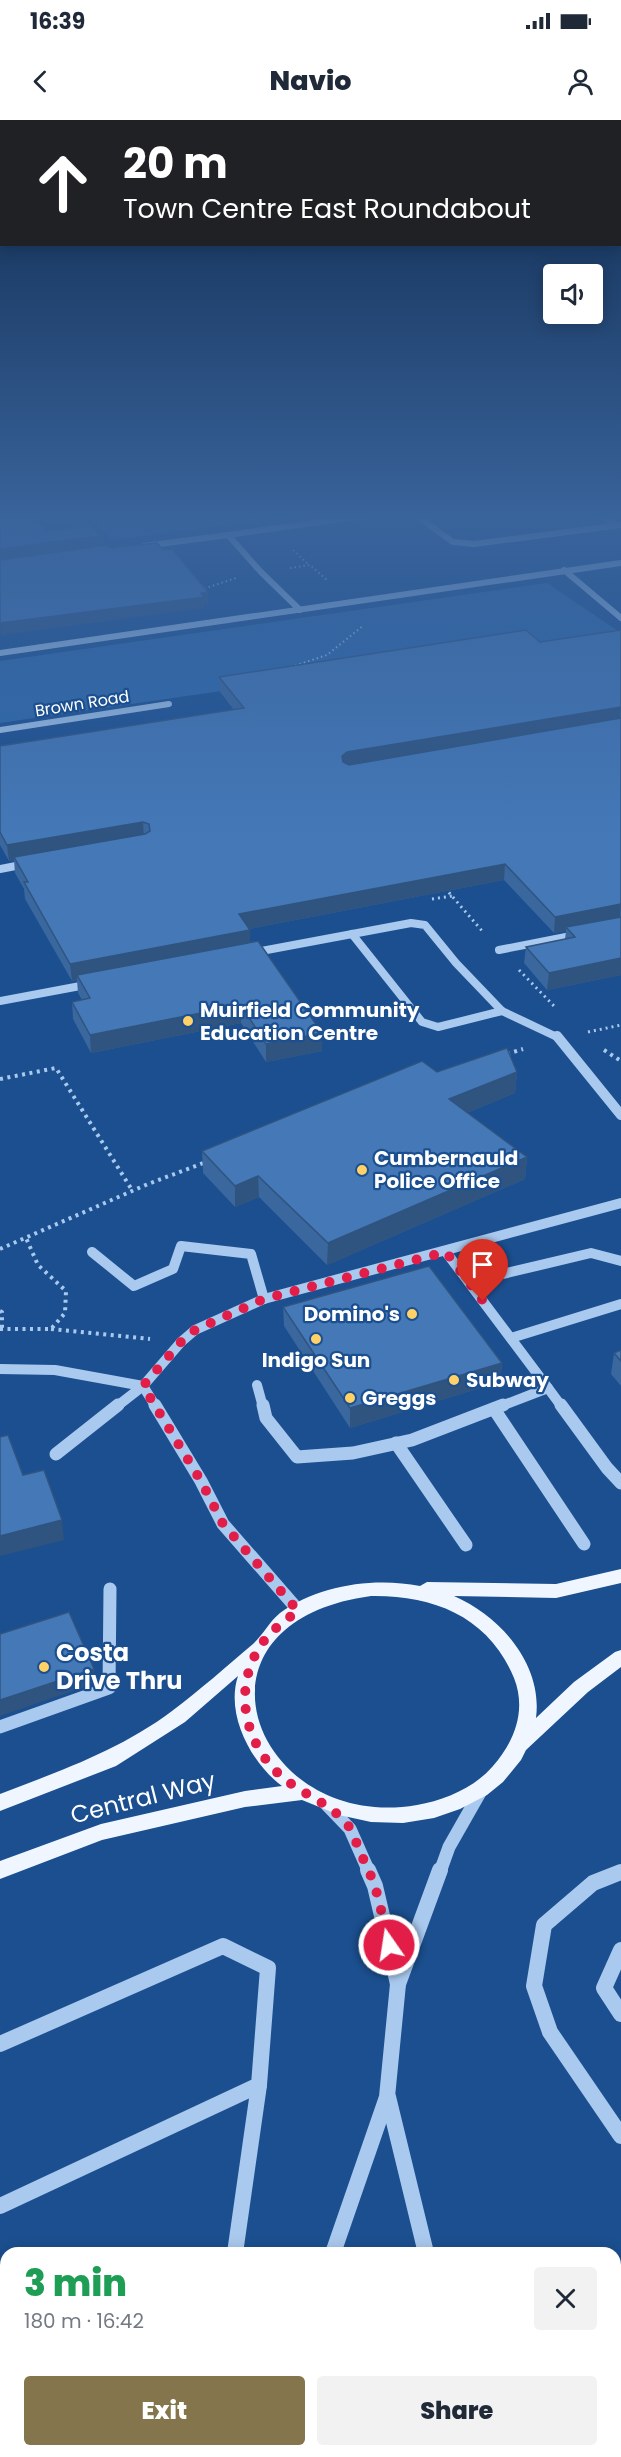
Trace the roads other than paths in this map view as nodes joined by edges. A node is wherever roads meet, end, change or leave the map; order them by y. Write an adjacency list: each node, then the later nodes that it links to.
1 (214, 622): 2 (street)
2 (0, 652)
3 (169, 704): 4 (street, Brown Road)
4 (0, 730)
5 (33, 863): 6 (street)
6 (0, 869)
7 (352, 934): 10 (street); 13 (street); 13 (street)
8 (586, 934): 9 (street)
9 (499, 950)
10 (246, 954)
11 (106, 981): 12 (street)
12 (0, 1001)
13 (501, 1011): 14 (street)
14 (621, 1114)
15 (621, 1203): 17 (street)
16 (92, 1252): 20 (street)
17 (446, 1252): 19 (street); 20 (street)
18 (621, 1261): 19 (street)
19 (469, 1282): 22 (street)
20 (264, 1299): 25 (street)
21 (621, 1304): 22 (street)
22 (511, 1338): 26 (street)
23 (0, 1369): 25 (street)
24 (257, 1385): 28 (street)
25 (143, 1386): 29 (street); 36 (street)
26 (548, 1388): 27 (street); 30 (street)
27 (494, 1409): 28 (street); 31 (street)
28 (396, 1443): 32 (street)
29 (56, 1454)
30 (621, 1483)
31 (584, 1544)
32 (466, 1545)
33 (621, 1576): 35 (main road)
34 (110, 1589): 39 (street)
35 (391, 1589): 36 (main road); 40 (main road)
36 (298, 1611): 37 (main road)
37 (260, 1647): 42 (main road); 43 (main road, Central Way)
38 (621, 1657): 40 (main road)
39 (0, 1727)
40 (520, 1745): 41 (main road)
41 (483, 1788): 44 (main road); 48 (street)
42 (302, 1792): 44 (main road); 45 (main road, Central Way)
43 (0, 1803)
44 (326, 1803): 48 (street)
45 (0, 1870)
46 (621, 1872): 53 (street)
47 (621, 1950): 49 (street)
48 (398, 1984): 52 (street)
49 (621, 2014)
50 (0, 2044): 51 (street)
51 (259, 2085): 54 (street); 55 (street)
52 (387, 2097): 56 (street); 57 (street)
53 (621, 2136)
54 (0, 2206)
55 (236, 2247)
56 (335, 2247)
57 (424, 2247)

